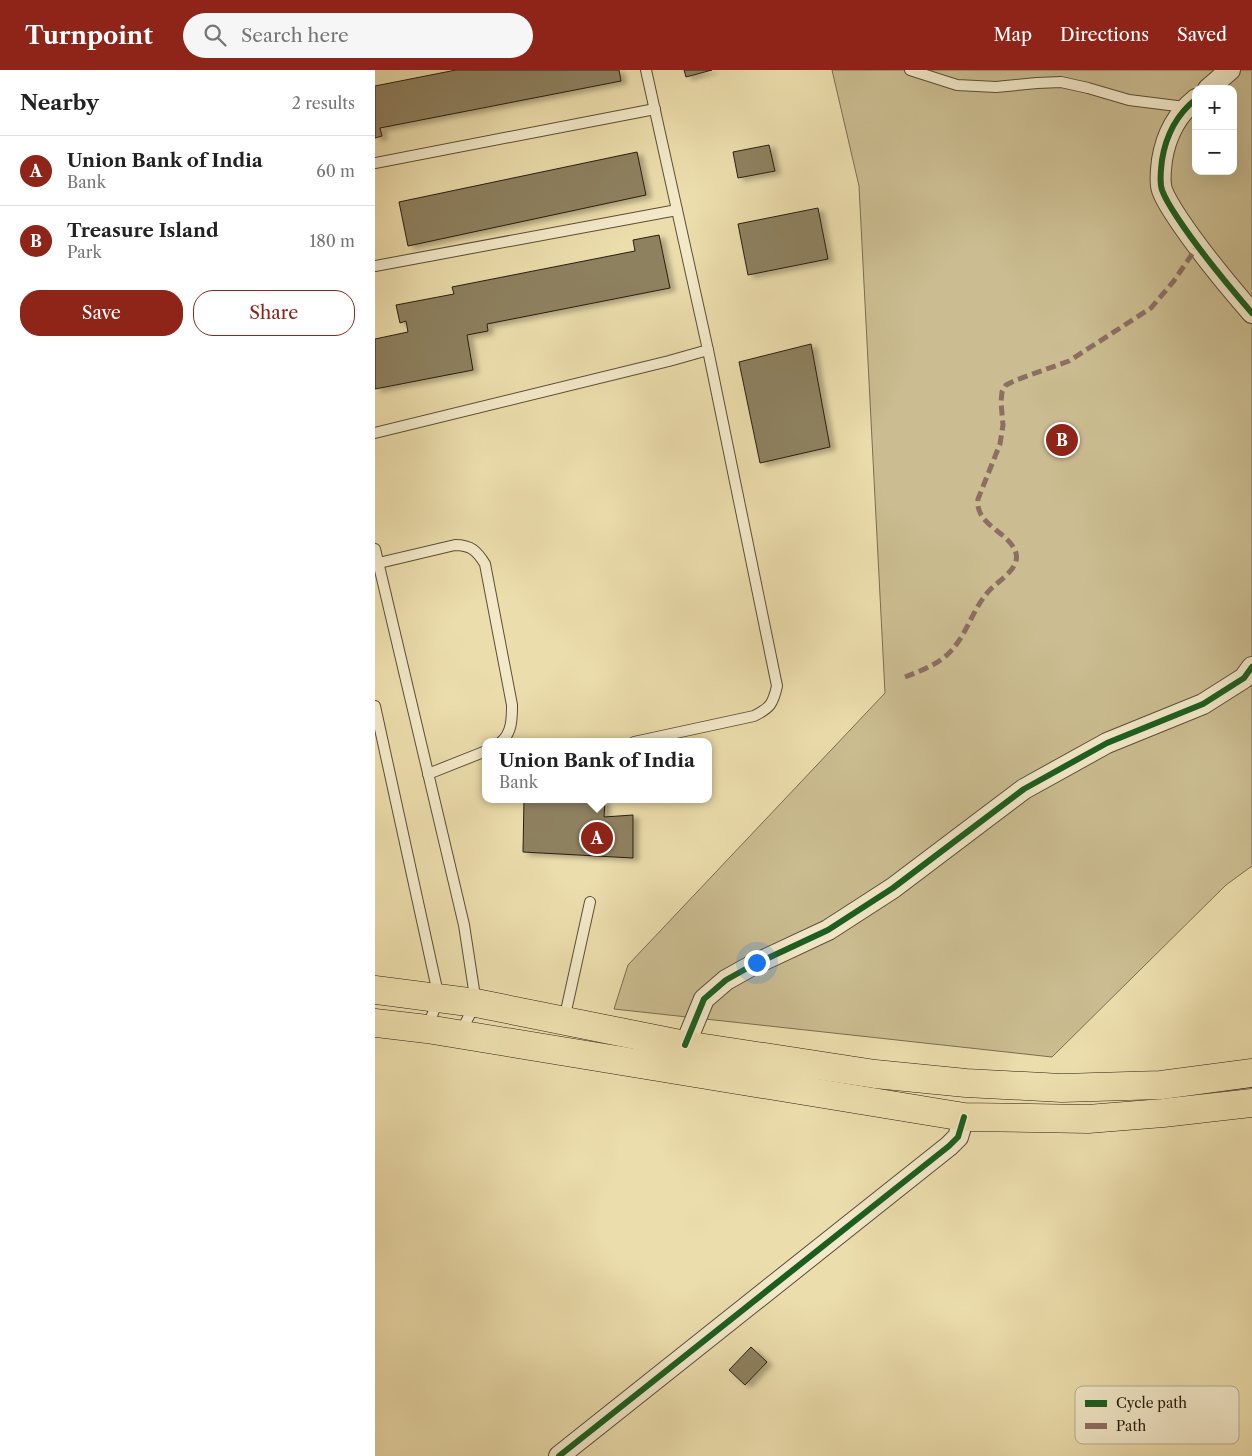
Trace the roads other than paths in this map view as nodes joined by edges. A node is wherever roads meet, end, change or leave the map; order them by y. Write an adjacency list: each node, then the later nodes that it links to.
1 (646, 70): 6 (lane)
2 (910, 70): 5 (lane)
3 (1230, 70): 4 (street)
4 (1213, 85)
5 (1191, 103): 10 (street)
6 (655, 109): 7 (lane); 8 (lane)
7 (375, 162)
8 (677, 210): 9 (lane); 11 (lane)
9 (375, 266)
10 (1252, 313)
11 (708, 350): 12 (lane); 18 (lane)
12 (375, 434)
13 (375, 550): 14 (lane)
14 (377, 564): 17 (lane); 20 (lane)
15 (1252, 667): 29 (street)
16 (375, 706): 23 (lane)
17 (507, 738)
18 (653, 738)
19 (482, 753): 20 (lane)
20 (428, 774): 24 (lane)
21 (590, 902): 25 (lane)
22 (375, 990): 23 (main road)
23 (439, 998): 24 (main road); 27 (lane)
24 (477, 1003): 25 (main road); 28 (lane)
25 (563, 1021): 29 (main road)
26 (375, 1023): 27 (main road)
27 (427, 1029): 28 (main road)
28 (459, 1034): 32 (main road)
29 (685, 1045): 30 (main road)
30 (1252, 1073)
31 (1252, 1103): 32 (main road)
32 (964, 1117): 33 (street)
33 (559, 1456)

